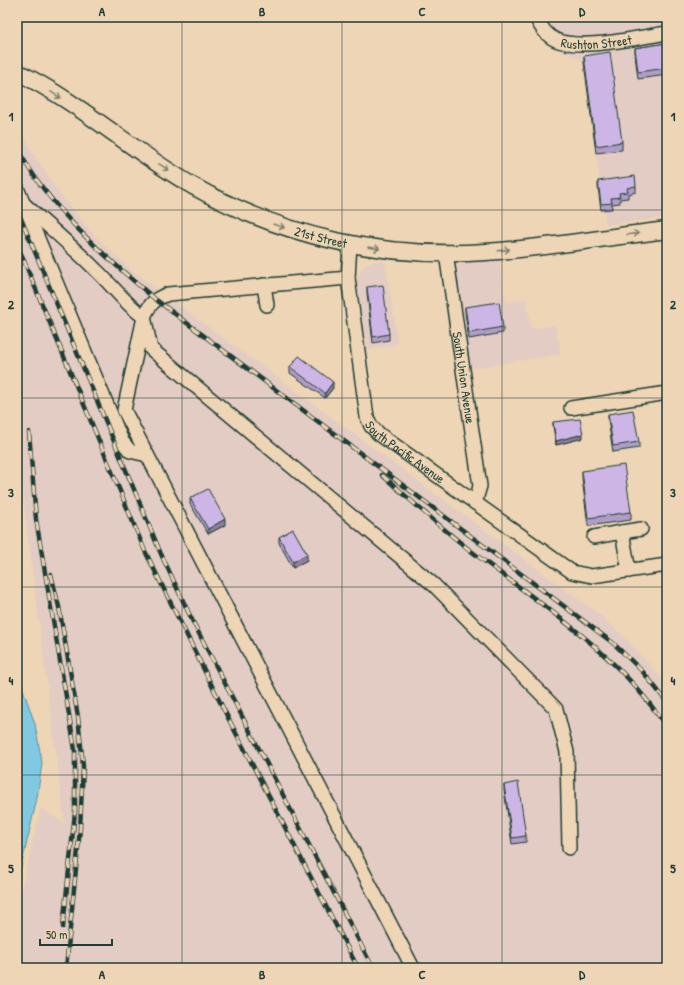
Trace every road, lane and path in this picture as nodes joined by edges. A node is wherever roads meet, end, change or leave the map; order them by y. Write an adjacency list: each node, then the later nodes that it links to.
1 (536, 17): 2 (street, Rushton Street)
2 (667, 33)
3 (20, 73): 7 (main road, 21st Street, one-way to 7)
4 (17, 188): 5 (street)
5 (24, 204): 12 (street); 15 (street)
6 (667, 230): 8 (main road, 21st Street, one-way to 6)
7 (350, 244): 8 (main road, 21st Street, one-way to 8); 9 (street, South Pacific Avenue)
8 (446, 253): 16 (street, South Union Avenue)
9 (348, 278): 10 (street); 16 (street, South Pacific Avenue)
10 (264, 285): 11 (street); 12 (street)
11 (267, 306)
12 (144, 317): 15 (street); 22 (street)
13 (667, 393): 14 (street)
14 (571, 408)
15 (147, 455): 23 (street)
16 (475, 503): 21 (street, South Pacific Avenue)
17 (641, 529): 18 (street)
18 (622, 532): 19 (street); 21 (street)
19 (594, 537)
20 (667, 565): 21 (street, South Pacific Avenue)
21 (629, 571)
22 (569, 848)
23 (413, 968)

